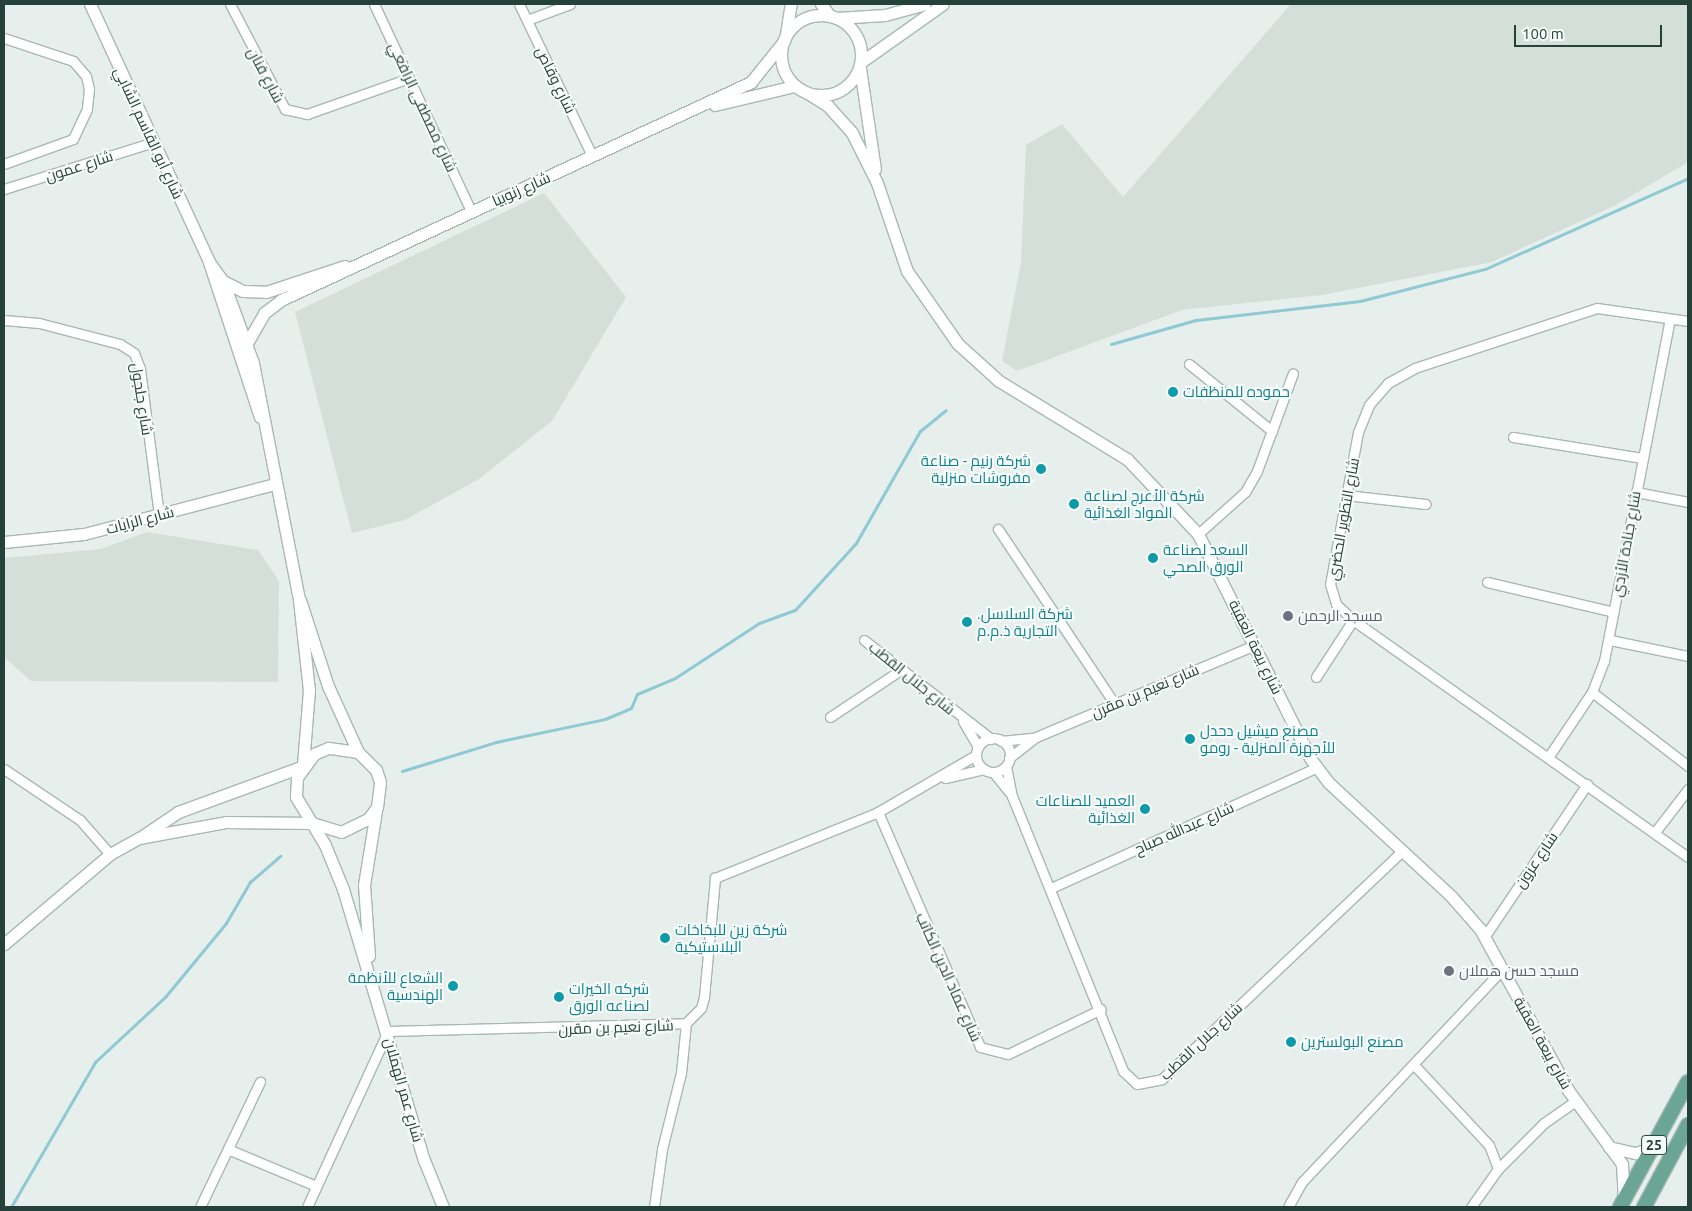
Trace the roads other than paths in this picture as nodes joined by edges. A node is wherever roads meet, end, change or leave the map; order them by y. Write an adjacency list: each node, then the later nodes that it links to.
1 (90, 4): 19 (street, شارع أبو القاسم الشابي)
2 (230, 4): 15 (street, شارع فنان)
3 (374, 4): 15 (street, شارع مصطفى الرافعي)
4 (519, 4): 11 (street, شارع وقاص)
5 (570, 4): 11 (street)
6 (791, 4): 13 (street)
7 (821, 4): 10 (street)
8 (925, 4): 10 (street)
9 (943, 4): 14 (street)
10 (833, 17): 13 (street); 14 (street)
11 (527, 20): 20 (street, شارع وقاص)
12 (4, 38): 21 (street)
13 (784, 39): 16 (street); 18 (street, شارع زنوبيا)
14 (861, 65): 17 (street); 22 (street, شارع بيعة العقبة)
15 (409, 78): 24 (street, شارع مصطفى الرافعي)
16 (795, 86): 17 (street); 18 (street, شارع زنوبيا)
17 (806, 92): 22 (street, شارع بيعة العقبة)
18 (693, 110): 20 (street, شارع زنوبيا)
19 (154, 142): 23 (street, شارع عمون); 25 (street, شارع أبو القاسم الشابي)
20 (592, 156): 24 (street, شارع زنوبيا)
21 (4, 164)
22 (877, 183): 45 (street, شارع بيعة العقبة)
23 (4, 189)
24 (471, 211): 26 (street, شارع زنوبيا)
25 (209, 262): 27 (street, شارع أبو القاسم الشابي); 34 (street, شارع أبو القاسم الشابي)
26 (347, 265): 27 (street, شارع زنوبيا); 31 (street, شارع زنوبيا)
27 (223, 281): 31 (street, شارع أبو القاسم الشابي)
28 (1670, 318): 30 (street, شارع التطوير الحضري); 37 (street, شارع جنادة الأزدي); 40 (street, شارع التطوير الحضري)
29 (4, 320): 43 (street, شارع جلجول)
30 (1688, 321)
31 (247, 343): 34 (street, شارع أبو القاسم الشابي)
32 (1189, 364): 35 (street)
33 (1293, 373): 35 (street)
34 (260, 418): 38 (street, شارع أبو القاسم الشابي)
35 (1272, 431): 45 (street)
36 (1513, 437): 37 (street)
37 (1642, 458): 39 (street, شارع جنادة الأزدي)
38 (274, 484): 43 (street, شارع الرايات); 48 (street, شارع أبو القاسم الشابي)
39 (1636, 492): 41 (street); 49 (street, شارع جنادة الأزدي)
40 (1346, 494): 42 (street); 50 (street, شارع التطوير الحضري)
41 (1688, 502)
42 (1425, 504)
43 (159, 515): 46 (street, شارع الرايات)
44 (998, 529): 58 (street)
45 (1198, 534): 53 (street, شارع بيعة العقبة)
46 (4, 542)
47 (1487, 582): 49 (street)
48 (299, 600): 65 (street, شارع أبو القاسم الشابي); 68 (street, شارع أبو القاسم الشابي)
49 (1614, 612): 52 (street, شارع جنادة الأزدي)
50 (1353, 620): 56 (street); 66 (street, شارع التطوير الحضري)
51 (864, 640): 55 (street, شارع جلال القطب)
52 (1610, 640): 54 (street); 57 (street, شارع جنادة الأزدي)
53 (1255, 645): 58 (street, شارع نعيم بن مقرن); 70 (street, شارع بيعة العقبة)
54 (1688, 656)
55 (902, 669): 59 (street); 60 (street, شارع جلال القطب)
56 (1316, 677)
57 (1592, 692): 66 (street, شارع جنادة الأزدي); 69 (street)
58 (1114, 703): 61 (street, شارع نعيم بن مقرن)
59 (830, 717)
60 (960, 717): 62 (street, شارع جلال القطب); 64 (street, شارع جلال القطب)
61 (1036, 737): 63 (street, شارع نعيم بن مقرن); 67 (street, شارع نعيم بن مقرن)
62 (991, 739): 63 (street, شارع نعيم بن مقرن); 64 (street, شارع نعيم بن مقرن)
63 (1001, 741): 67 (street, شارع جلال القطب)
64 (977, 751): 72 (street, شارع جلال القطب); 73 (street, شارع نعيم بن مقرن)
65 (358, 752): 68 (street); 77 (street)
66 (1549, 756): 74 (street, شارع التطوير الحضري)
67 (1007, 762): 72 (street, شارع نعيم بن مقرن); 76 (street, شارع جلال القطب)
68 (302, 766): 79 (street); 81 (street)
69 (1688, 766)
70 (1316, 768): 82 (street, شارع بيعة العقبة); 85 (street, شارع عبدالله صباح)
71 (4, 769): 83 (street)
72 (988, 771): 73 (street, شارع نعيم بن مقرن); 76 (street, شارع جلال القطب)
73 (940, 779): 78 (street, شارع نعيم بن مقرن)
74 (1586, 784): 80 (street, شارع التطوير الحضري); 86 (street, شارع عزون)
75 (1688, 789): 80 (street)
76 (1012, 796): 85 (street, شارع جلال القطب)
77 (377, 806): 79 (street); 89 (street, شارع عمر الهملان)
78 (878, 812): 90 (street, شارع عماد الدين الكاتب); 91 (street, شارع نعيم بن مقرن)
79 (312, 823): 81 (street); 89 (street, شارع عمر الهملان)
80 (1655, 832): 84 (street, شارع التطوير الحضري)
81 (140, 838): 83 (street)
82 (1402, 850): 86 (street, شارع بيعة العقبة); 90 (street, شارع جلال القطب)
83 (110, 854): 87 (street)
84 (1688, 857)
85 (1051, 888): 90 (street, شارع جلال القطب)
86 (1485, 936): 88 (street, شارع بيعة العقبة)
87 (4, 944)
88 (1502, 969): 93 (street); 96 (street, شارع بيعة العقبة)
89 (370, 970): 92 (street, شارع عمر الهملان)
90 (1101, 1009)
91 (686, 1023): 92 (street, شارع نعيم بن مقرن); 107 (street)
92 (388, 1031): 102 (street); 106 (street, شارع عمر الهملان)
93 (1415, 1066): 101 (street); 108 (street)
94 (260, 1082): 100 (street)
95 (1688, 1082): 99 (main road, 25)
96 (1575, 1101): 98 (street, شارع بيعة العقبة); 101 (street)
97 (1688, 1125): 110 (main road, 25)
98 (1609, 1147): 99 (street); 103 (street, شارع بيعة العقبة)
99 (1653, 1147): 103 (main road, 25)
100 (230, 1150): 102 (street); 104 (street)
101 (1498, 1169): 109 (street)
102 (316, 1186): 105 (street)
103 (1622, 1203)
104 (200, 1207)
105 (307, 1207)
106 (442, 1207)
107 (654, 1207)
108 (1288, 1207)
109 (1471, 1207)
110 (1644, 1207)

